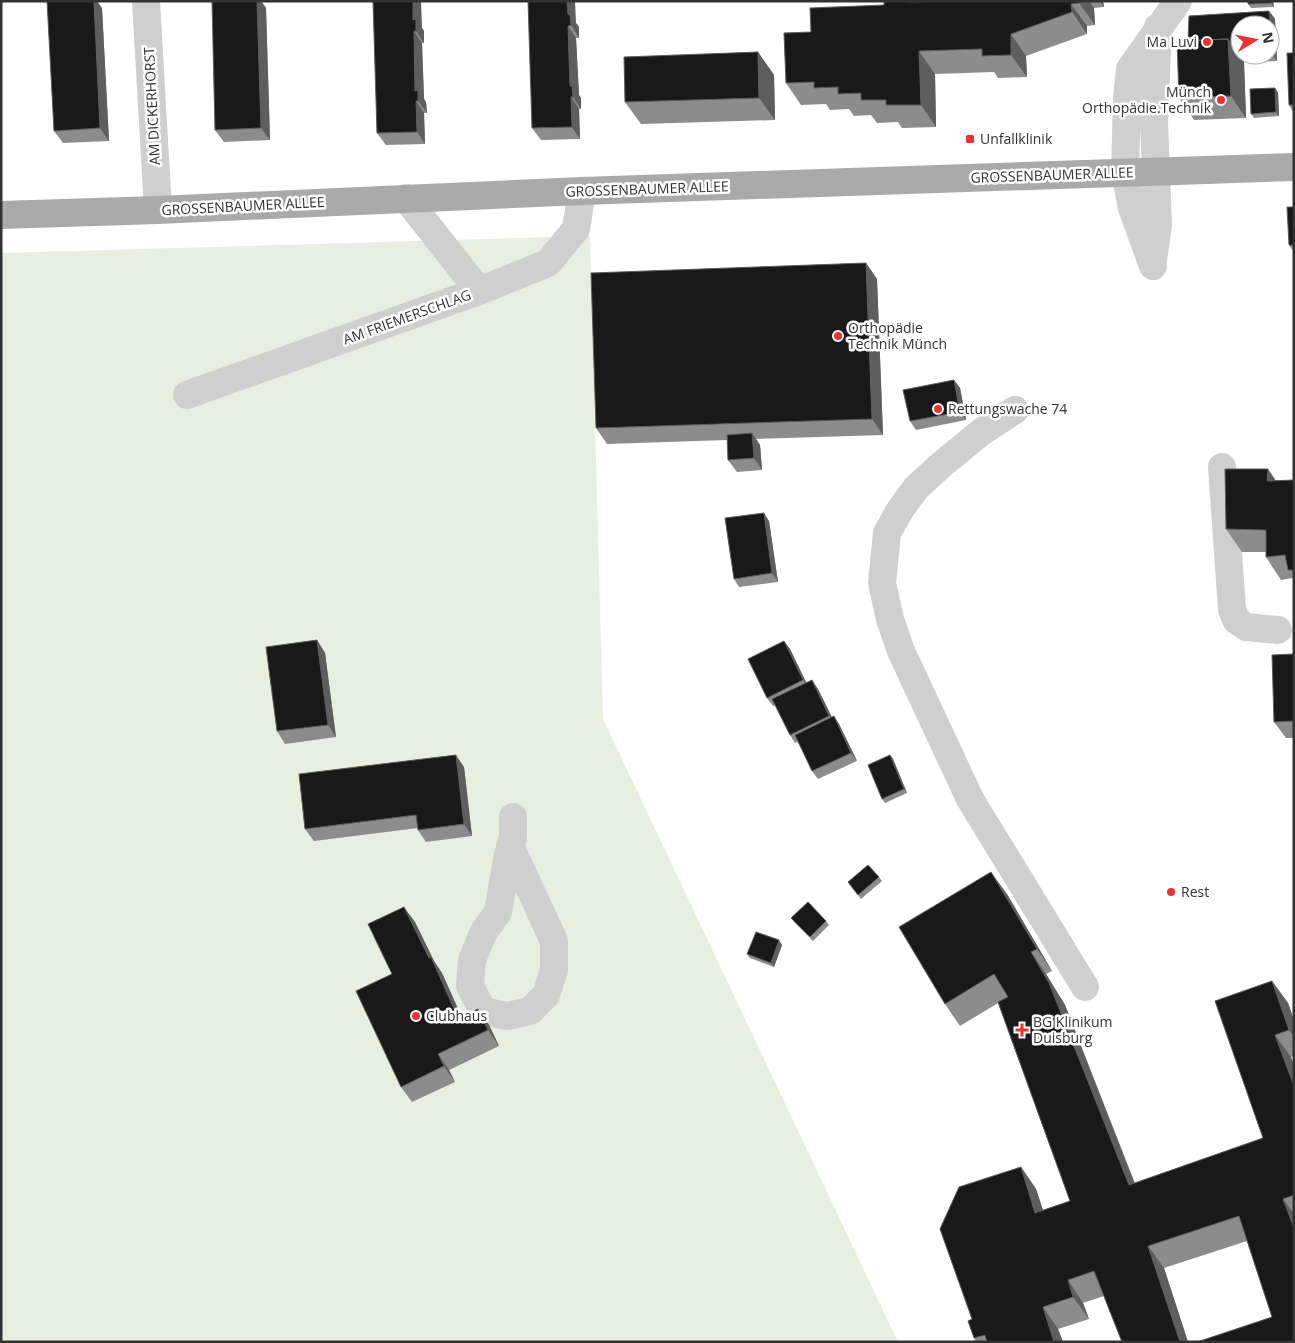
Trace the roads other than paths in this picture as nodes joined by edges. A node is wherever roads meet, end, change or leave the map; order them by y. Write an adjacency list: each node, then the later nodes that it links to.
1 (146, 1): 9 (street, AM DICKERHORST)
2 (1178, 1): 3 (street)
3 (1158, 27): 5 (street); 6 (street)
4 (1294, 167): 6 (main road, GROSSENBAUMER ALLEE)
5 (1125, 172): 6 (main road, GROSSENBAUMER ALLEE); 6 (street); 7 (main road, GROSSENBAUMER ALLEE)
6 (1157, 173)
7 (582, 191): 8 (main road, GROSSENBAUMER ALLEE); 11 (street, AM FRIEMERSCHLAG)
8 (406, 198): 9 (main road, GROSSENBAUMER ALLEE); 11 (street)
9 (158, 210): 10 (main road, GROSSENBAUMER ALLEE)
10 (1, 215)
11 (479, 292): 12 (street, AM FRIEMERSCHLAG)
12 (186, 395)
13 (1015, 410): 18 (street)
14 (1222, 467): 15 (street)
15 (1278, 630)
16 (513, 818): 17 (street)
17 (510, 846): 17 (street)
18 (1085, 987)

